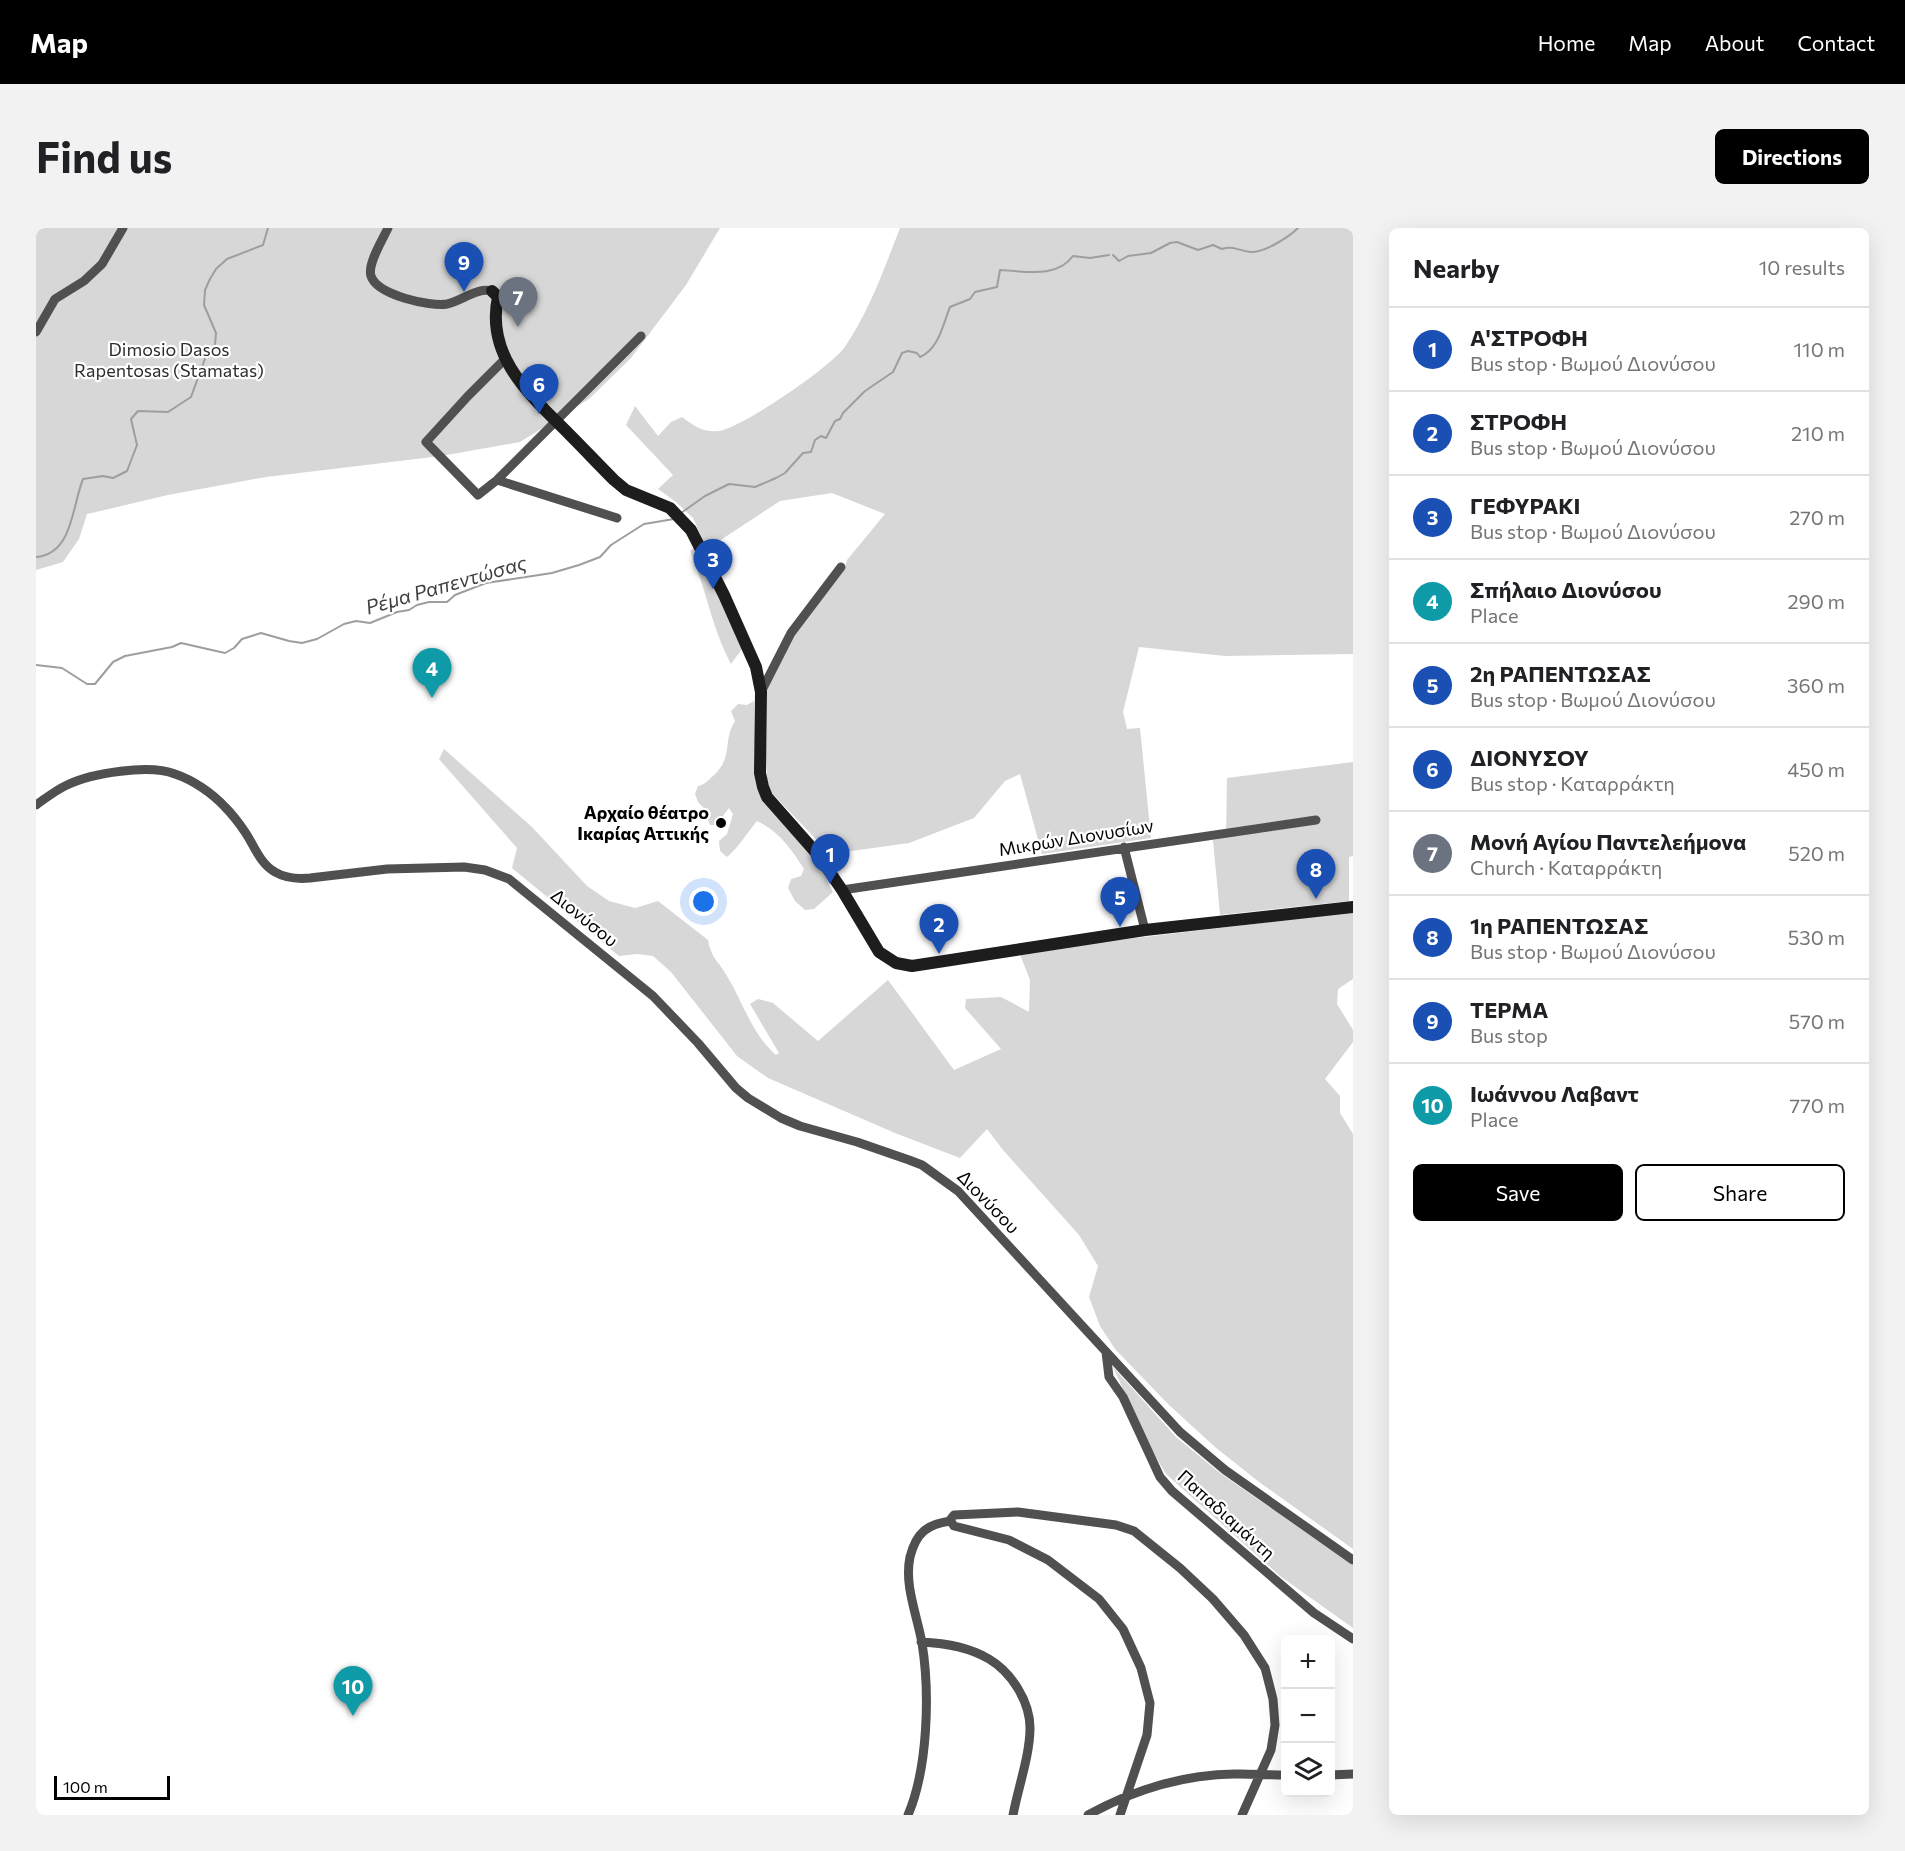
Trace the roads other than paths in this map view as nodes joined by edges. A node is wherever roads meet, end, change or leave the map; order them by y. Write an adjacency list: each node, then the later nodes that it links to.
1 (123, 228): 4 (street)
2 (388, 228): 3 (street)
3 (492, 291): 6 (street)
4 (36, 332)
5 (641, 336): 7 (street)
6 (506, 358): 7 (street); 8 (street)
7 (556, 421): 8 (street); 11 (street)
8 (497, 480): 9 (street)
9 (617, 518)
10 (841, 567): 11 (street)
11 (761, 692): 15 (street)
12 (36, 805): 18 (street, Διονύσου)
13 (1316, 820): 14 (street, Μικρών Διονυσίων)
14 (1124, 847): 15 (street, Μικρών Διονυσίων); 17 (street)
15 (842, 890): 17 (street)
16 (1353, 907): 17 (street)
17 (1145, 930)
18 (1106, 1351): 20 (street, Διονύσου); 21 (street, Παπαδιαμάντη)
19 (951, 1521): 22 (street); 25 (street); 27 (street)
20 (1353, 1560)
21 (1353, 1639)
22 (921, 1642): 28 (street); 29 (street)
23 (1335, 1774): 24 (street)
24 (1353, 1774)
25 (1259, 1775): 26 (street); 27 (street); 32 (street)
26 (1281, 1775)
27 (1127, 1796): 30 (street); 31 (street)
28 (908, 1815)
29 (1012, 1815)
30 (1088, 1815)
31 (1120, 1815)
32 (1242, 1815)

